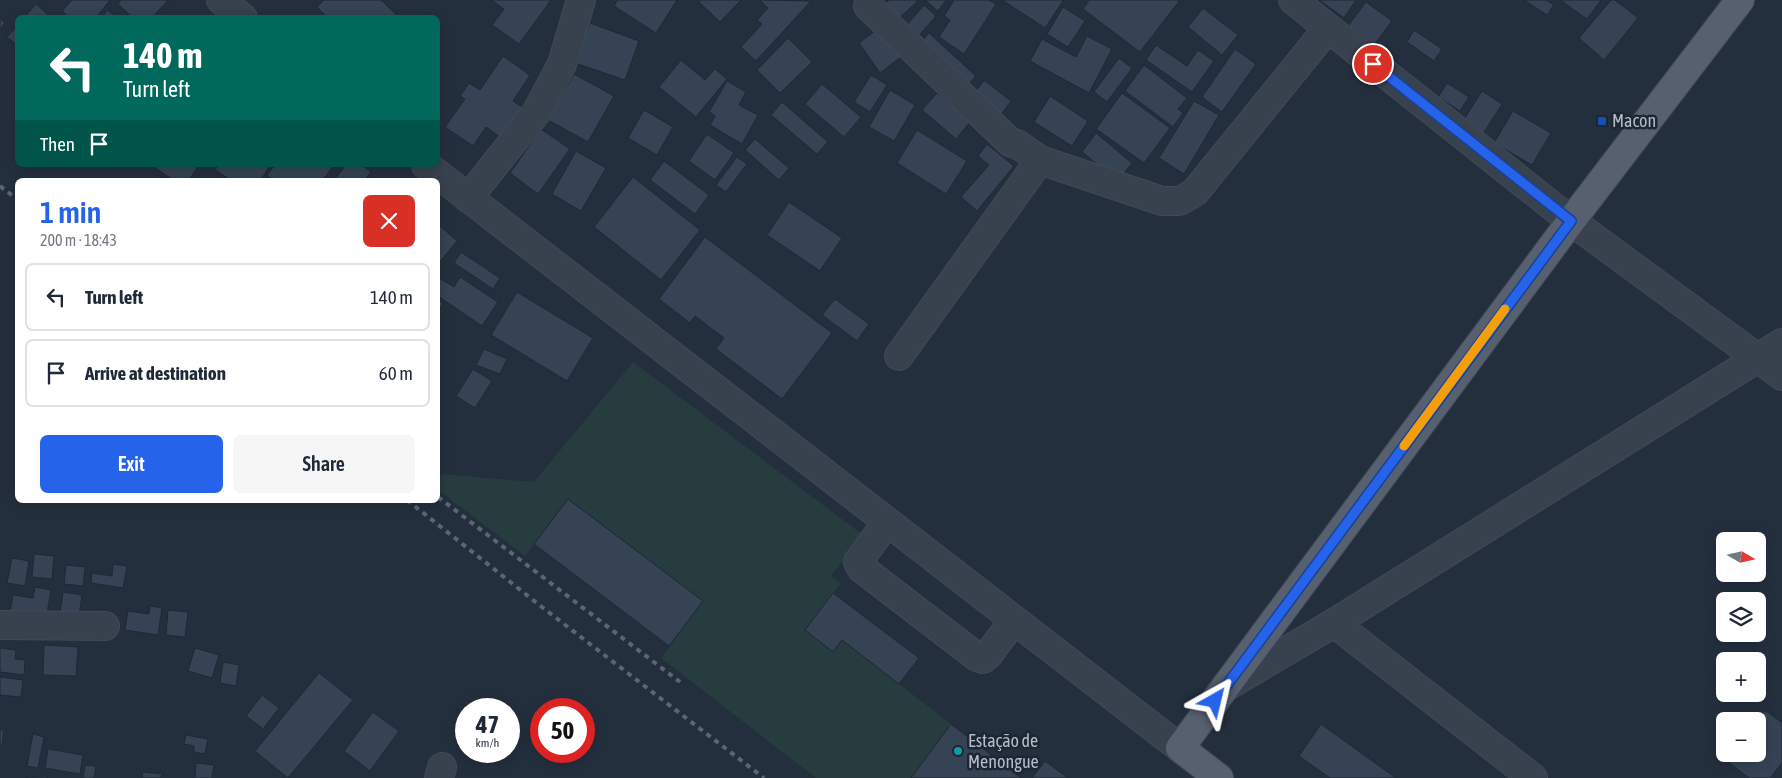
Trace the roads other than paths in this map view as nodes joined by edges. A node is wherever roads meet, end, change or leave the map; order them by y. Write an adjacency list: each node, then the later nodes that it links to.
1 (221, 0): 6 (street)
2 (581, 0): 10 (street)
3 (1293, 0): 7 (street)
4 (1740, 0): 11 (main road)
5 (868, 6): 8 (street)
6 (238, 15)
7 (1328, 28): 8 (street); 11 (street)
8 (1040, 160): 13 (street)
9 (429, 167): 10 (street)
10 (468, 198): 16 (street)
11 (1571, 221): 14 (street); 21 (main road)
12 (1782, 343): 14 (street)
13 (899, 356)
14 (1758, 358): 15 (street); 18 (street)
15 (1782, 376)
16 (887, 522): 17 (street); 17 (street)
17 (1014, 620): 22 (street)
18 (1334, 623): 21 (street); 24 (street)
19 (0, 625): 20 (street)
20 (105, 626)
21 (1227, 686): 22 (main road)
22 (1180, 748): 23 (main road)
23 (1219, 778)
24 (1533, 778)

